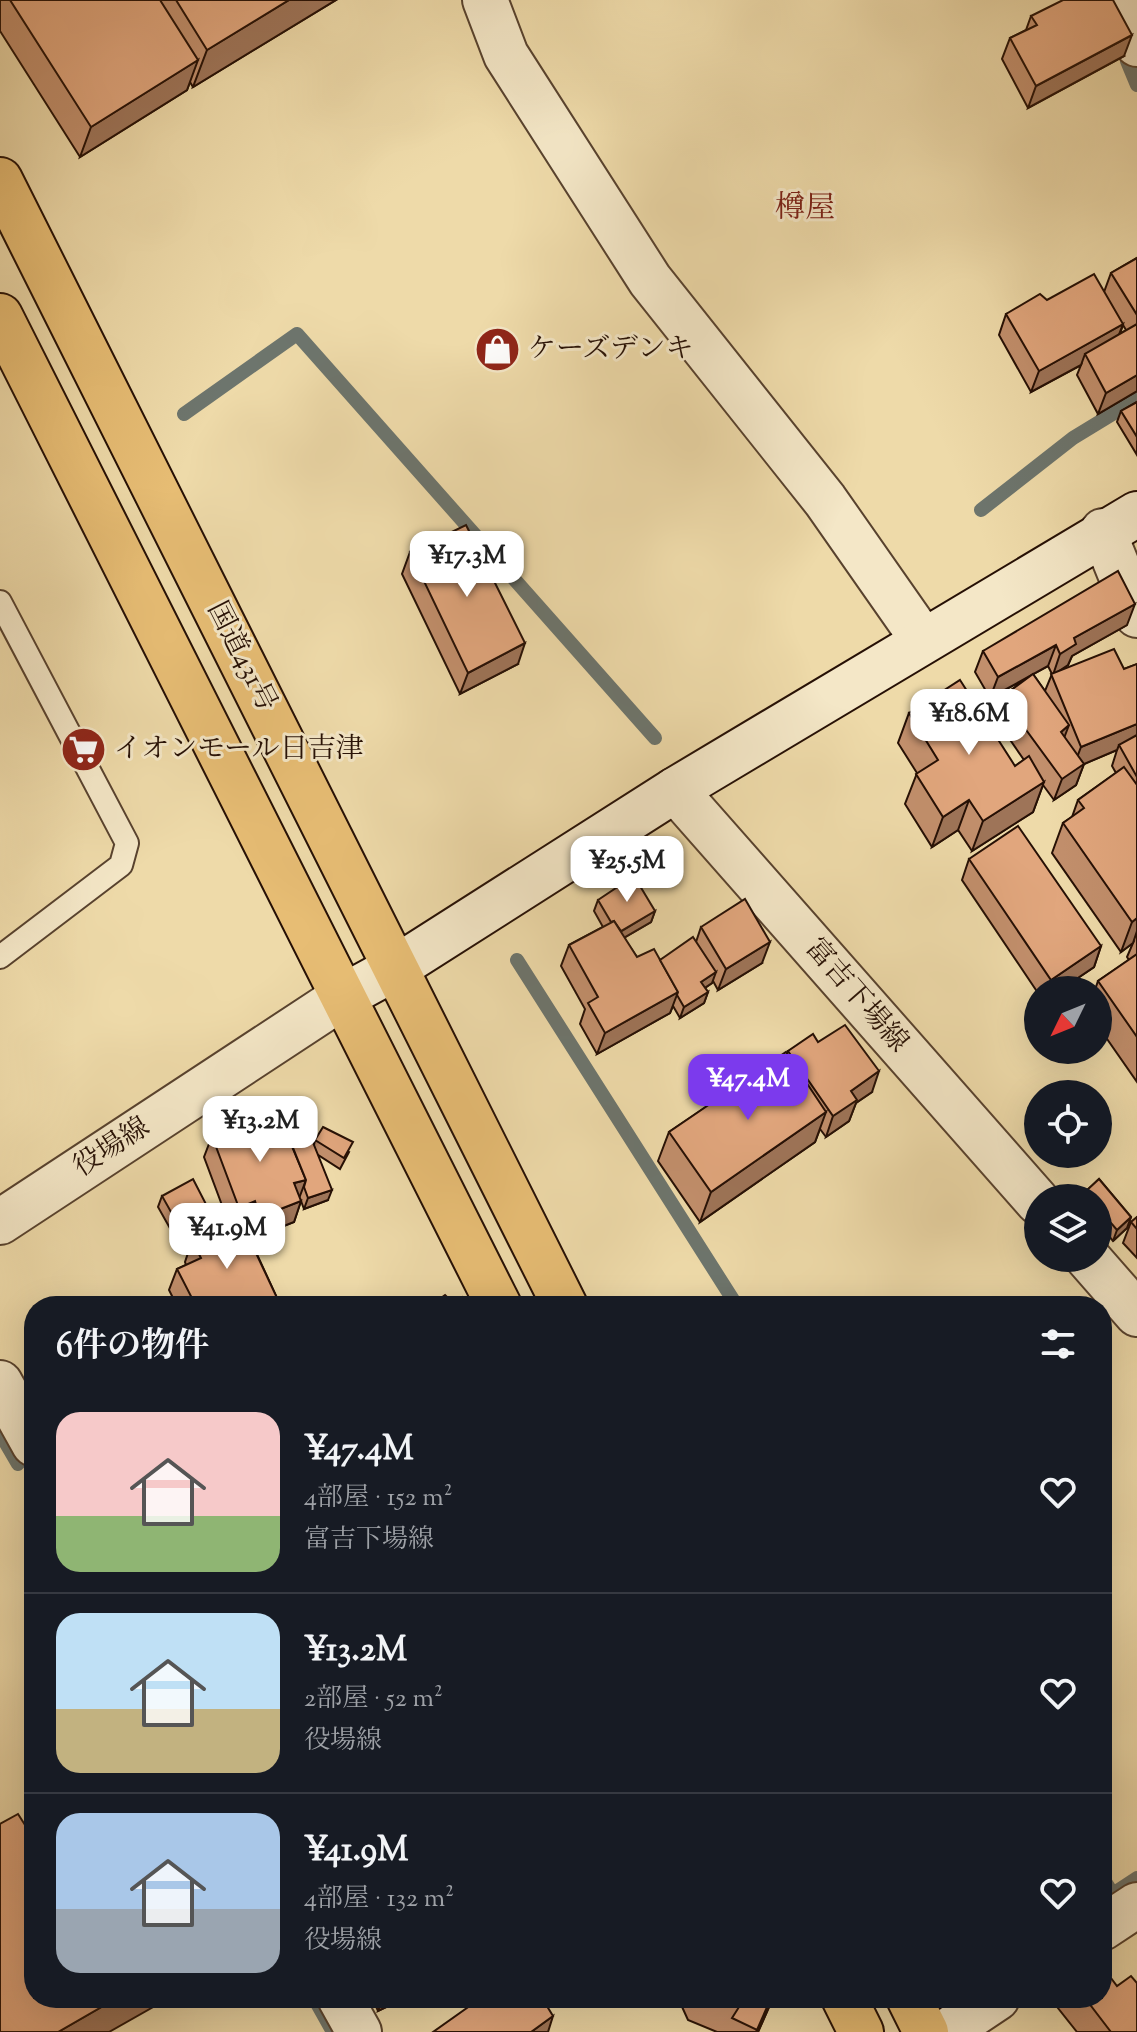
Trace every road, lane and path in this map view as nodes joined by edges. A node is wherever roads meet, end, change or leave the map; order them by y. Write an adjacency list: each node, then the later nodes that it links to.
1 (485, 0): 10 (street)
2 (1118, 0): 3 (street)
3 (1137, 44)
4 (0, 180): 13 (highway, 国道431号)
5 (0, 316): 6 (highway)
6 (14, 362): 14 (highway)
7 (1120, 523): 9 (street); 10 (street, 役場線)
8 (0, 602): 12 (lane)
9 (1137, 615)
10 (923, 640): 11 (street, 役場線)
11 (675, 790): 13 (street, 役場線); 15 (street, 富吉下場線)
12 (0, 957)
13 (397, 967): 14 (street, 役場線); 19 (highway, 国道431号)
14 (344, 996): 16 (street, 役場線); 18 (highway)
15 (1024, 1186)
16 (0, 1222)
17 (1100, 1272): 20 (street)
18 (494, 1296)
19 (560, 1296)
20 (1137, 1314)
21 (0, 1383): 22 (street)
22 (24, 1426)
23 (346, 2008): 27 (street)
24 (849, 2008): 28 (highway)
25 (914, 2008): 29 (highway)
26 (982, 2008): 30 (street)
27 (359, 2032)
28 (861, 2032)
29 (926, 2032)
30 (946, 2032)

